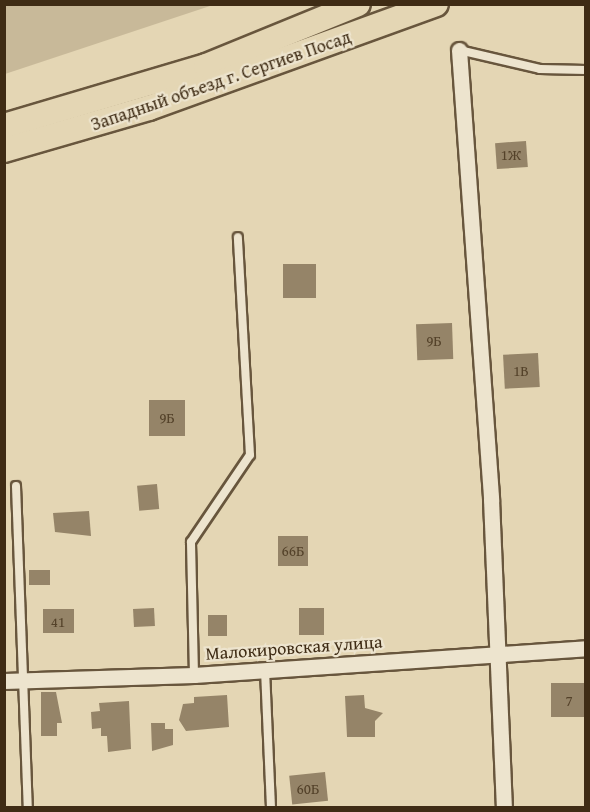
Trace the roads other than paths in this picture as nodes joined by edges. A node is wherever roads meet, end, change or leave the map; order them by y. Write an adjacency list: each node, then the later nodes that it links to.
1 (358, 4): 5 (main road, Западный объезд г. Сергиев Посад)
2 (436, 4): 6 (main road, Западный объезд г. Сергиев Посад)
3 (459, 51): 4 (lane); 10 (street)
4 (585, 70)
5 (4, 126)
6 (4, 150)
7 (238, 237): 12 (lane)
8 (16, 486): 13 (lane)
9 (585, 648): 10 (street, Малокировская улица)
10 (495, 654): 11 (street, Малокировская улица); 17 (street)
11 (265, 670): 12 (street, Малокировская улица); 16 (lane)
12 (194, 675): 13 (street, Малокировская улица)
13 (23, 680): 14 (street, Малокировская улица); 15 (lane)
14 (4, 681)
15 (28, 807)
16 (271, 807)
17 (504, 807)

